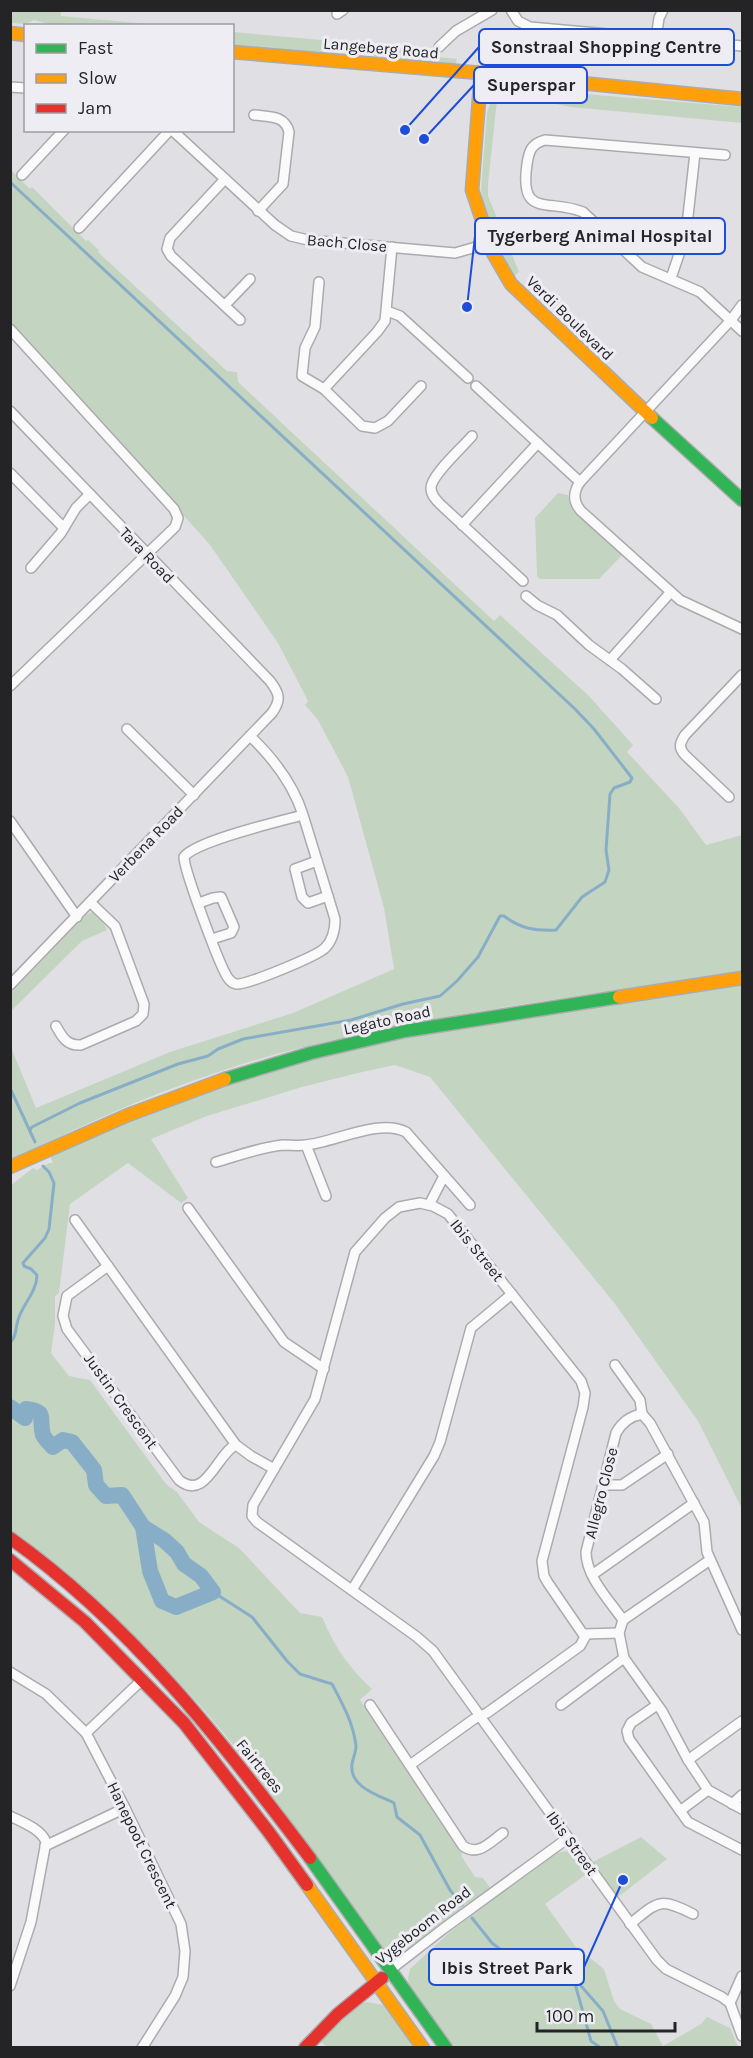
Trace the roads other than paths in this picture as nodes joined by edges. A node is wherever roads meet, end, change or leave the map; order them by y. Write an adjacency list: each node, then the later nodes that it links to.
1 (492, 10): 6 (street)
2 (512, 10): 4 (street)
3 (663, 10): 4 (street)
4 (656, 38): 5 (street)
5 (742, 46)
6 (440, 47)
7 (234, 52): 8 (main road, Langeberg Road)
8 (482, 73): 9 (main road, Langeberg Road); 20 (main road, Verdi Boulevard)
9 (742, 99)
10 (254, 115): 18 (street)
11 (62, 132): 16 (street)
12 (169, 132): 19 (street)
13 (173, 132): 17 (street, Bach Close)
14 (695, 153): 15 (street); 23 (street); 23 (street)
15 (725, 155)
16 (22, 175)
17 (225, 179): 18 (street, Bach Close); 26 (street)
18 (258, 211): 21 (street, Bach Close)
19 (79, 228)
20 (490, 243): 21 (street, Bach Close); 37 (main road, Verdi Boulevard)
21 (392, 247): 27 (street)
22 (250, 279): 26 (street)
23 (671, 279): 29 (street)
24 (319, 282): 35 (street)
25 (742, 304): 29 (street)
26 (225, 305): 28 (street)
27 (387, 311): 32 (street); 35 (street)
28 (240, 320)
29 (731, 320): 31 (street); 37 (street)
30 (10, 329): 46 (street)
31 (742, 331)
32 (468, 378)
33 (421, 386): 35 (street)
34 (476, 386): 39 (street)
35 (324, 389)
36 (10, 411): 42 (street, Tara Road)
37 (645, 412): 41 (street); 43 (main road, Verdi Boulevard)
38 (472, 436): 44 (street)
39 (538, 443): 41 (street); 44 (street)
40 (10, 473): 45 (street)
41 (580, 482): 49 (street)
42 (90, 494): 45 (street); 46 (street, Tara Road)
43 (742, 500)
44 (462, 525): 48 (street)
45 (64, 528): 47 (street)
46 (146, 554): 54 (street); 56 (street, Tara Road)
47 (31, 568)
48 (524, 581)
49 (670, 593): 51 (street); 52 (street)
50 (526, 596): 52 (street)
51 (742, 630)
52 (610, 660): 55 (street)
53 (742, 675): 60 (street)
54 (10, 686)
55 (656, 699)
56 (279, 700): 58 (street, Verbena Road)
57 (127, 729): 59 (street)
58 (250, 736): 59 (street, Verbena Road); 61 (street)
59 (194, 795): 65 (street, Verbena Road)
60 (729, 797)
61 (303, 815): 63 (street); 66 (street)
62 (10, 821): 67 (street)
63 (317, 861): 64 (street); 64 (street)
64 (328, 896): 68 (street)
65 (90, 902): 67 (street, Verbena Road); 71 (street)
66 (199, 903): 68 (street); 68 (street)
67 (77, 917): 70 (street, Verbena Road)
68 (212, 939)
69 (742, 978): 73 (main road, Legato Road)
70 (10, 985)
71 (56, 1026)
72 (306, 1145): 74 (street); 77 (street); 78 (street)
73 (52, 1148): 75 (main road, Legato Road); 76 (main road, Legato Road)
74 (216, 1162)
75 (10, 1167)
76 (10, 1174)
77 (444, 1176): 79 (street); 80 (street)
78 (326, 1196)
79 (429, 1205): 84 (street, Ibis Street); 86 (street, Ibis Street)
80 (470, 1205)
81 (188, 1208): 86 (street)
82 (75, 1220): 83 (street)
83 (108, 1266): 88 (street); 88 (street, Justin Crescent)
84 (512, 1294): 97 (street); 101 (street, Ibis Street)
85 (615, 1365): 87 (street)
86 (324, 1369): 90 (street, Ibis Street)
87 (642, 1414): 89 (street); 91 (street, Allegro Close)
88 (236, 1444): 90 (street)
89 (668, 1454): 91 (street); 92 (street)
90 (274, 1469): 97 (street, Ibis Street)
91 (604, 1485): 96 (street, Allegro Close)
92 (694, 1503): 95 (street); 96 (street)
93 (10, 1538): 127 (main road, Fairtrees)
94 (10, 1560): 104 (main road, Fairtrees)
95 (710, 1560): 98 (street); 99 (street)
96 (592, 1575): 98 (street, Allegro Close)
97 (352, 1590): 108 (street, Ibis Street)
98 (623, 1620): 100 (street)
99 (742, 1630)
100 (619, 1633): 101 (street); 102 (street)
101 (584, 1634): 108 (street)
102 (624, 1658): 106 (street); 107 (street)
103 (10, 1672): 110 (street, Hanepoot Crescent)
104 (143, 1679): 110 (street); 129 (main road, Fairtrees)
105 (370, 1705): 112 (street)
106 (561, 1705)
107 (657, 1705): 111 (street); 118 (street)
108 (480, 1716): 112 (street); 121 (street, Ibis Street)
109 (742, 1721): 111 (street)
110 (86, 1733): 116 (street, Hanepoot Crescent)
111 (688, 1760): 113 (street)
112 (410, 1765): 120 (street)
113 (708, 1790): 115 (street); 118 (street)
114 (742, 1795): 115 (street)
115 (732, 1804): 117 (street)
116 (125, 1808): 122 (street); 133 (street, Hanepoot Crescent)
117 (742, 1809)
118 (680, 1811): 123 (street)
119 (10, 1816): 122 (street)
120 (503, 1833)
121 (568, 1838): 125 (street, Ibis Street); 127 (street, Vygeboom Road)
122 (45, 1846): 126 (street)
123 (742, 1850)
124 (693, 1914): 125 (street)
125 (630, 1924): 131 (street, Ibis Street)
126 (14, 1964): 130 (street)
127 (390, 1970): 129 (main road, Vygeboom Road); 136 (main road, Fairtrees)
128 (742, 1976): 131 (street)
129 (377, 1982): 134 (main road, Vygeboom Road); 135 (main road, Fairtrees)
130 (10, 1986)
131 (729, 2003): 132 (street)
132 (742, 2036)
133 (142, 2048)
134 (305, 2048)
135 (423, 2048)
136 (446, 2048)

